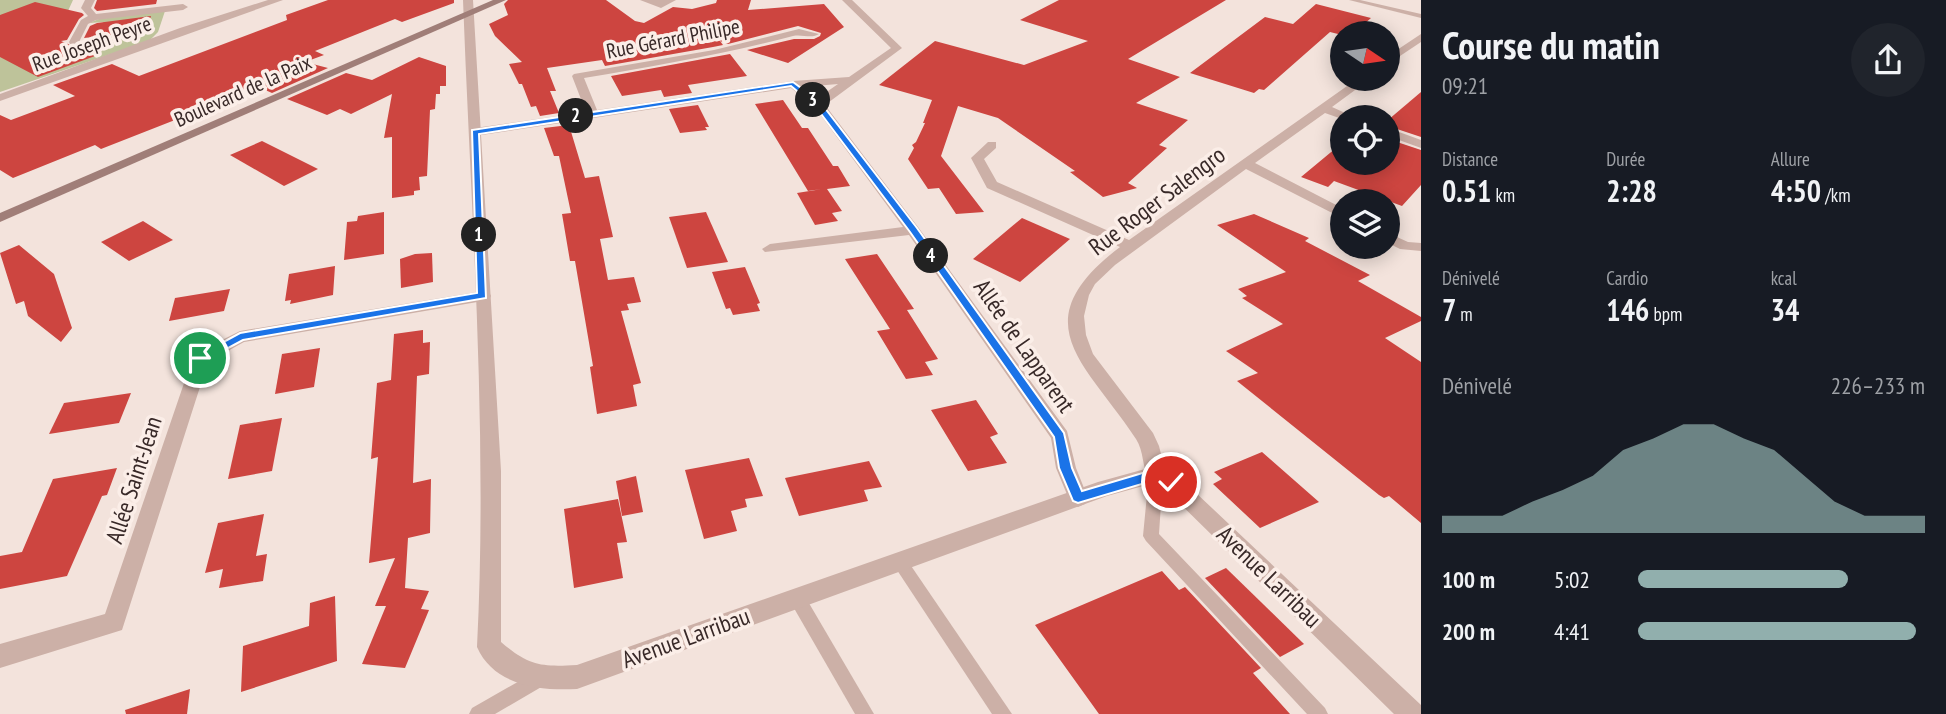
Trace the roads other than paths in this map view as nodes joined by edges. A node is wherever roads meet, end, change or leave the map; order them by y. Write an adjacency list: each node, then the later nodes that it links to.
1 (90, 0): 11 (street)
2 (278, 0): 12 (street, Rue Joseph Peyre)
3 (501, 0): 9 (main road, Boulevard de la Paix)
4 (645, 0): 5 (street)
5 (671, 0)
6 (847, 0): 17 (street)
7 (1352, 0): 10 (lane)
8 (184, 3): 11 (street); 12 (street)
9 (468, 7): 25 (street); 31 (main road, Boulevard de la Paix)
10 (1421, 16)
11 (94, 17): 15 (street)
12 (184, 30): 20 (street, Rue Joseph Peyre)
13 (814, 34): 24 (street, Rue Gérard Philipe)
14 (1421, 37): 16 (street)
15 (74, 42)
16 (1400, 52)
17 (852, 80): 18 (street); 21 (street)
18 (793, 84): 21 (street, Allée de Lapparent); 24 (street)
19 (1347, 91): 22 (street, Rue Roger Salengro)
20 (0, 98)
21 (818, 104): 32 (street, Allée de Lapparent)
22 (1324, 108): 23 (street); 29 (street, Rue Roger Salengro)
23 (1330, 110)
24 (592, 113): 25 (street)
25 (475, 132): 37 (street)
26 (1400, 136): 27 (street)
27 (1421, 144)
28 (992, 145): 34 (street)
29 (1245, 163): 30 (street); 34 (street, Rue Roger Salengro)
30 (1330, 208)
31 (0, 218)
32 (913, 230): 36 (street); 39 (street, Allée de Lapparent)
33 (1400, 243): 35 (street)
34 (1130, 246): 38 (street, Rue Roger Salengro)
35 (1421, 247)
36 (770, 249)
37 (483, 296): 42 (street, Allée Saint-Jean); 43 (street)
38 (1156, 474): 39 (street, Avenue Larribau); 47 (lane); 48 (street, Avenue Larribau)
39 (1078, 498): 40 (street, Avenue Larribau)
40 (900, 562): 41 (street, Avenue Larribau); 46 (lane)
41 (797, 598): 43 (street, Avenue Larribau); 45 (lane)
42 (0, 656)
43 (537, 680): 44 (lane)
44 (478, 714)
45 (865, 714)
46 (1003, 714)
47 (1319, 714)
48 (1412, 714)

